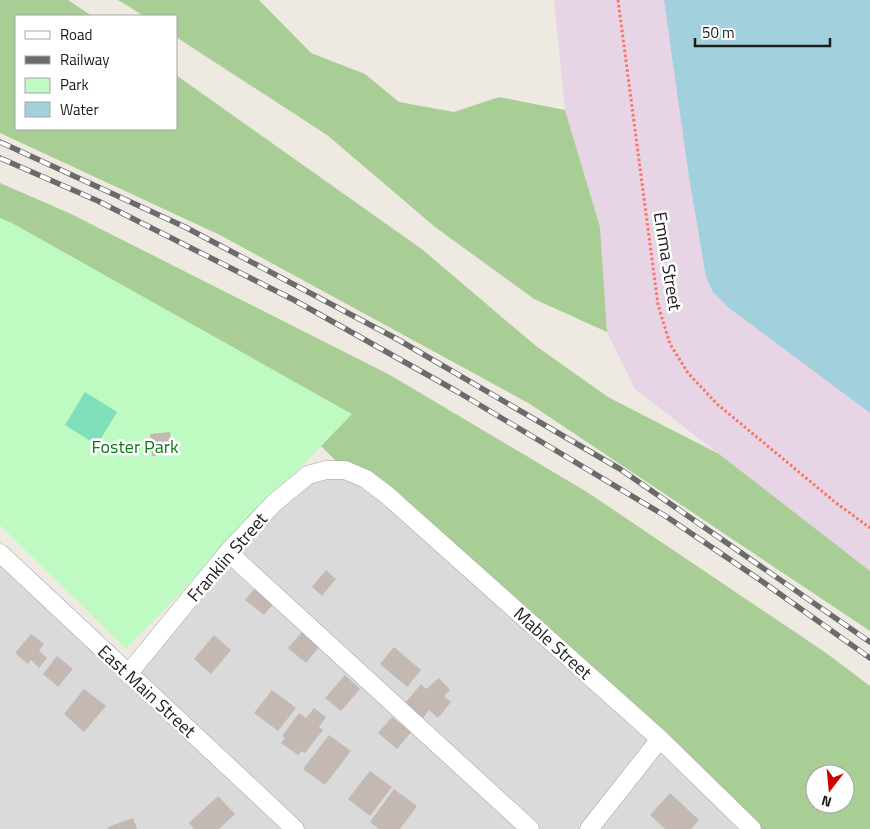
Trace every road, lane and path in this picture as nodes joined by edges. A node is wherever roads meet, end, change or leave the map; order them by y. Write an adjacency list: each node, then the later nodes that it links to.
1 (618, 0): 3 (path, Emma Street)
2 (345, 470): 4 (street, Franklin Street); 7 (street, Mable Street)
3 (870, 528)
4 (228, 552): 6 (street, Franklin Street); 9 (street)
5 (0, 553): 6 (street, East Main Street)
6 (128, 674): 8 (street, East Main Street)
7 (660, 740): 10 (street); 11 (street, Mable Street)
8 (291, 828)
9 (530, 829)
10 (589, 829)
11 (752, 829)

